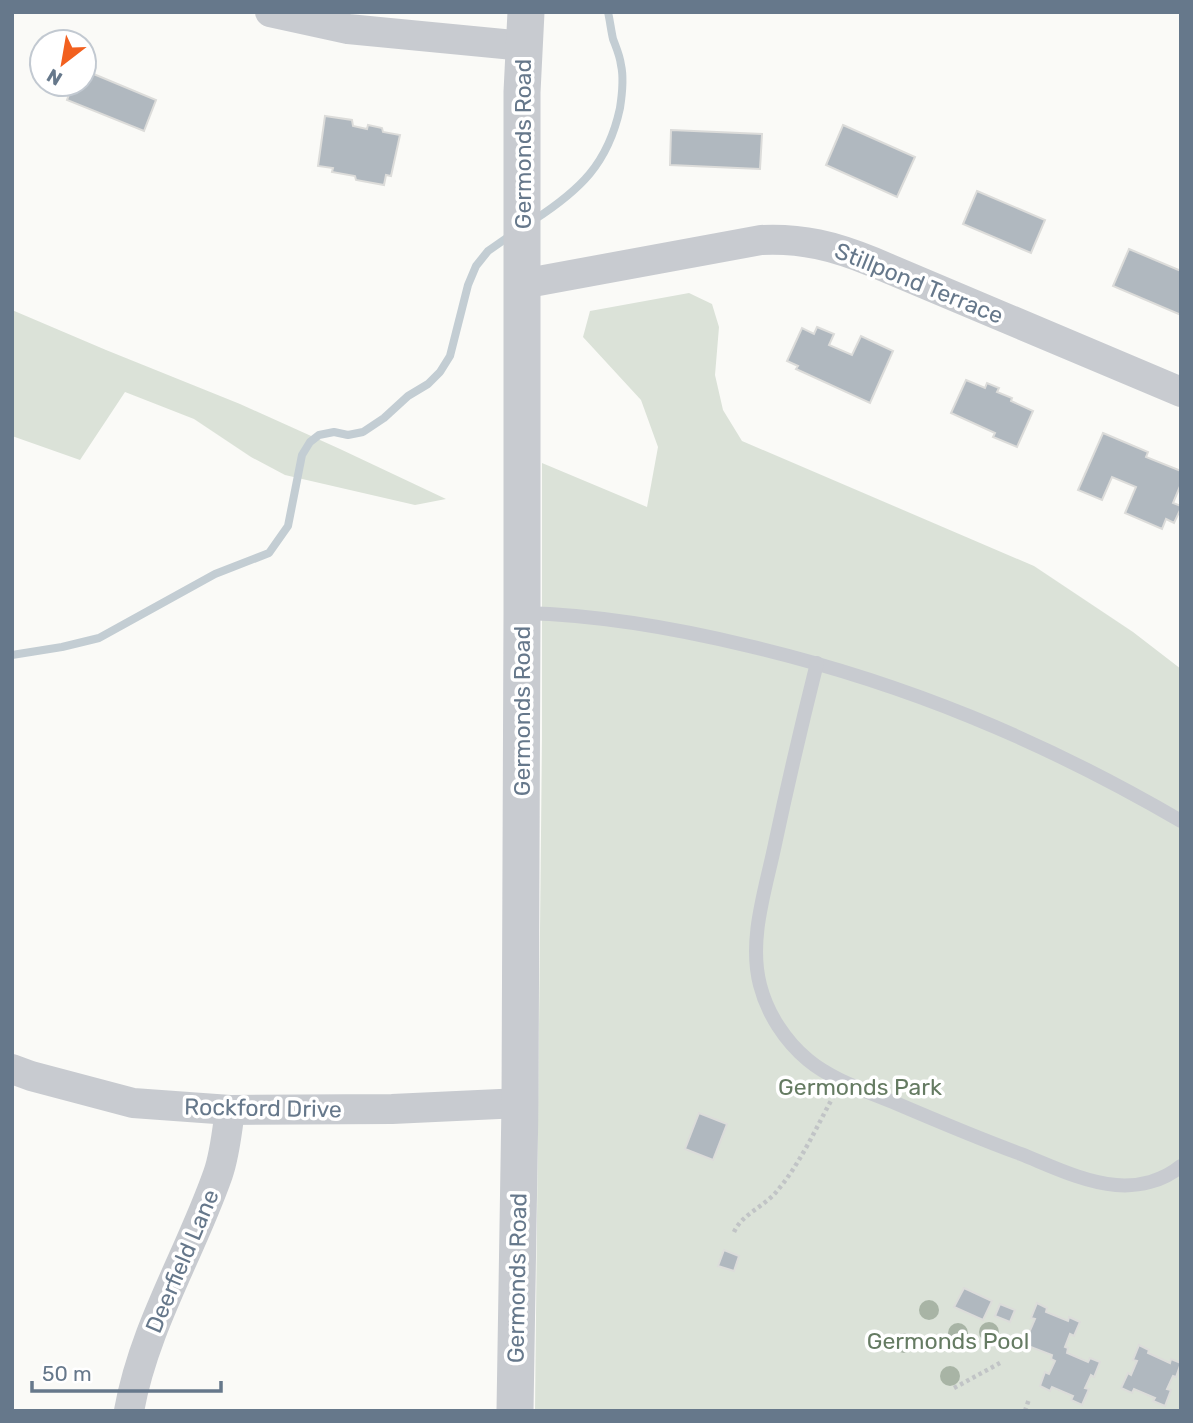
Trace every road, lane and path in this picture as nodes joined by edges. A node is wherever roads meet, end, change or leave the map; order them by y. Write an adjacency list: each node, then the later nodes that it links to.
1 (270, 12): 2 (street)
2 (525, 29): 3 (street, Germonds Road)
3 (522, 284): 4 (street, Stillpond Terrace); 5 (street, Germonds Road)
4 (1181, 391)
5 (522, 612): 6 (lane); 10 (street, Germonds Road)
6 (817, 663): 7 (lane); 12 (lane)
7 (1181, 821)
8 (12, 1069): 11 (street, Rockford Drive)
9 (835, 1094): 13 (path)
10 (520, 1103): 11 (street, Rockford Drive); 18 (street, Germonds Road)
11 (230, 1110): 17 (street, Deerfield Lane)
12 (1181, 1166)
13 (734, 1233)
14 (1000, 1363): 15 (path)
15 (954, 1388)
16 (1029, 1399): 19 (path)
17 (128, 1411)
18 (515, 1411)
19 (1024, 1411)

